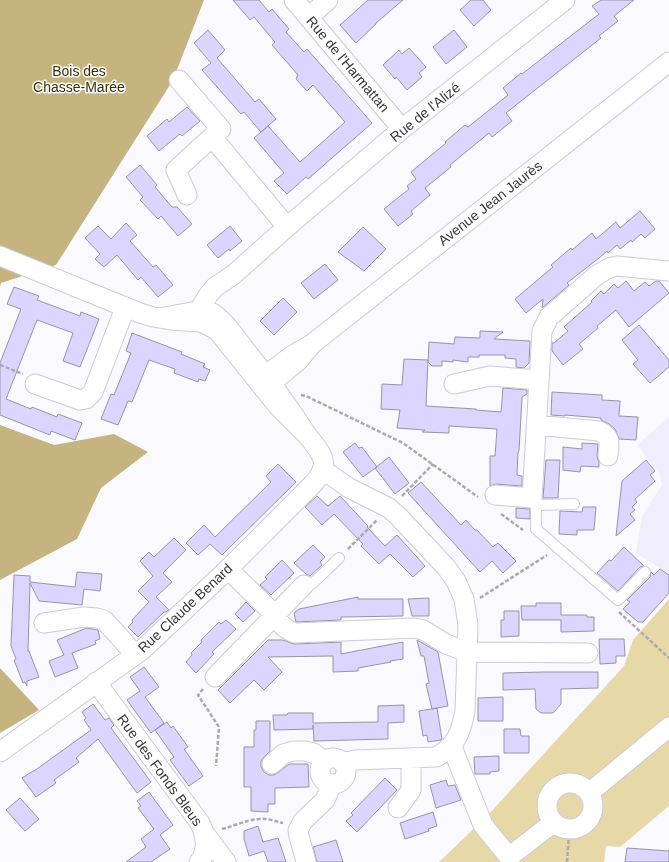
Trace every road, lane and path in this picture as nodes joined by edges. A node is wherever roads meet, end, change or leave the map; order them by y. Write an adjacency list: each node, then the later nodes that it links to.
1 (294, 0): 4 (street, Rue de l'Harmattan)
2 (328, 0): 4 (street)
3 (565, 0): 7 (street, Rue de l'Alizé)
4 (309, 17): 7 (street, Rue de l'Harmattan)
5 (669, 62): 17 (street, Avenue Jean Jaurès)
6 (179, 80): 8 (street)
7 (402, 129): 10 (street, Rue de l'Alizé)
8 (212, 137): 9 (street); 10 (street)
9 (188, 196)
10 (287, 227): 14 (street, Rue de l'Alizé)
11 (0, 256): 13 (street)
12 (669, 271): 16 (street)
13 (125, 308): 14 (street); 18 (street)
14 (204, 318): 17 (street)
15 (0, 365): 18 (path)
16 (539, 380): 19 (street); 21 (street)
17 (264, 382): 20 (street); 22 (street)
18 (35, 384)
19 (454, 384)
20 (284, 400): 22 (street); 24 (path)
21 (536, 425): 23 (street); 26 (street)
22 (307, 435): 25 (street)
23 (608, 456)
24 (433, 464): 27 (path); 29 (path)
25 (322, 469): 29 (street); 33 (street, Rue Claude Benard)
26 (534, 501): 27 (street); 28 (lane); 34 (lane)
27 (491, 502): 30 (path)
28 (574, 504)
29 (389, 508): 32 (path); 36 (street)
30 (526, 533)
31 (552, 552): 36 (path)
32 (339, 558): 35 (lane)
33 (228, 569): 38 (street); 42 (street, Rue Claude Benard)
34 (645, 572)
35 (304, 585): 38 (street)
36 (464, 599): 40 (street)
37 (616, 610): 43 (path)
38 (275, 615): 40 (street); 44 (street)
39 (44, 623): 42 (street)
40 (467, 652): 41 (street); 47 (street)
41 (588, 653)
42 (135, 655): 45 (street, Rue Claude Benard)
43 (669, 658)
44 (215, 678): 52 (path)
45 (96, 682): 48 (street, Rue Claude Benard); 57 (street, Rue des Fonds Bleus)
46 (669, 727): 53 (street)
47 (452, 747): 49 (street); 58 (street)
48 (0, 752)
49 (411, 758): 50 (street); 54 (street)
50 (334, 762): 51 (street); 56 (street)
51 (272, 764)
52 (216, 766)
53 (589, 793): 55 (street); 55 (street)
54 (398, 808)
55 (561, 826): 58 (street); 62 (path)
56 (298, 830): 57 (path); 61 (street)
57 (205, 834): 59 (street, Rue des Fonds Bleus); 60 (street)
58 (506, 860)
59 (199, 862)
60 (226, 862)
61 (306, 862)
62 (567, 862)

